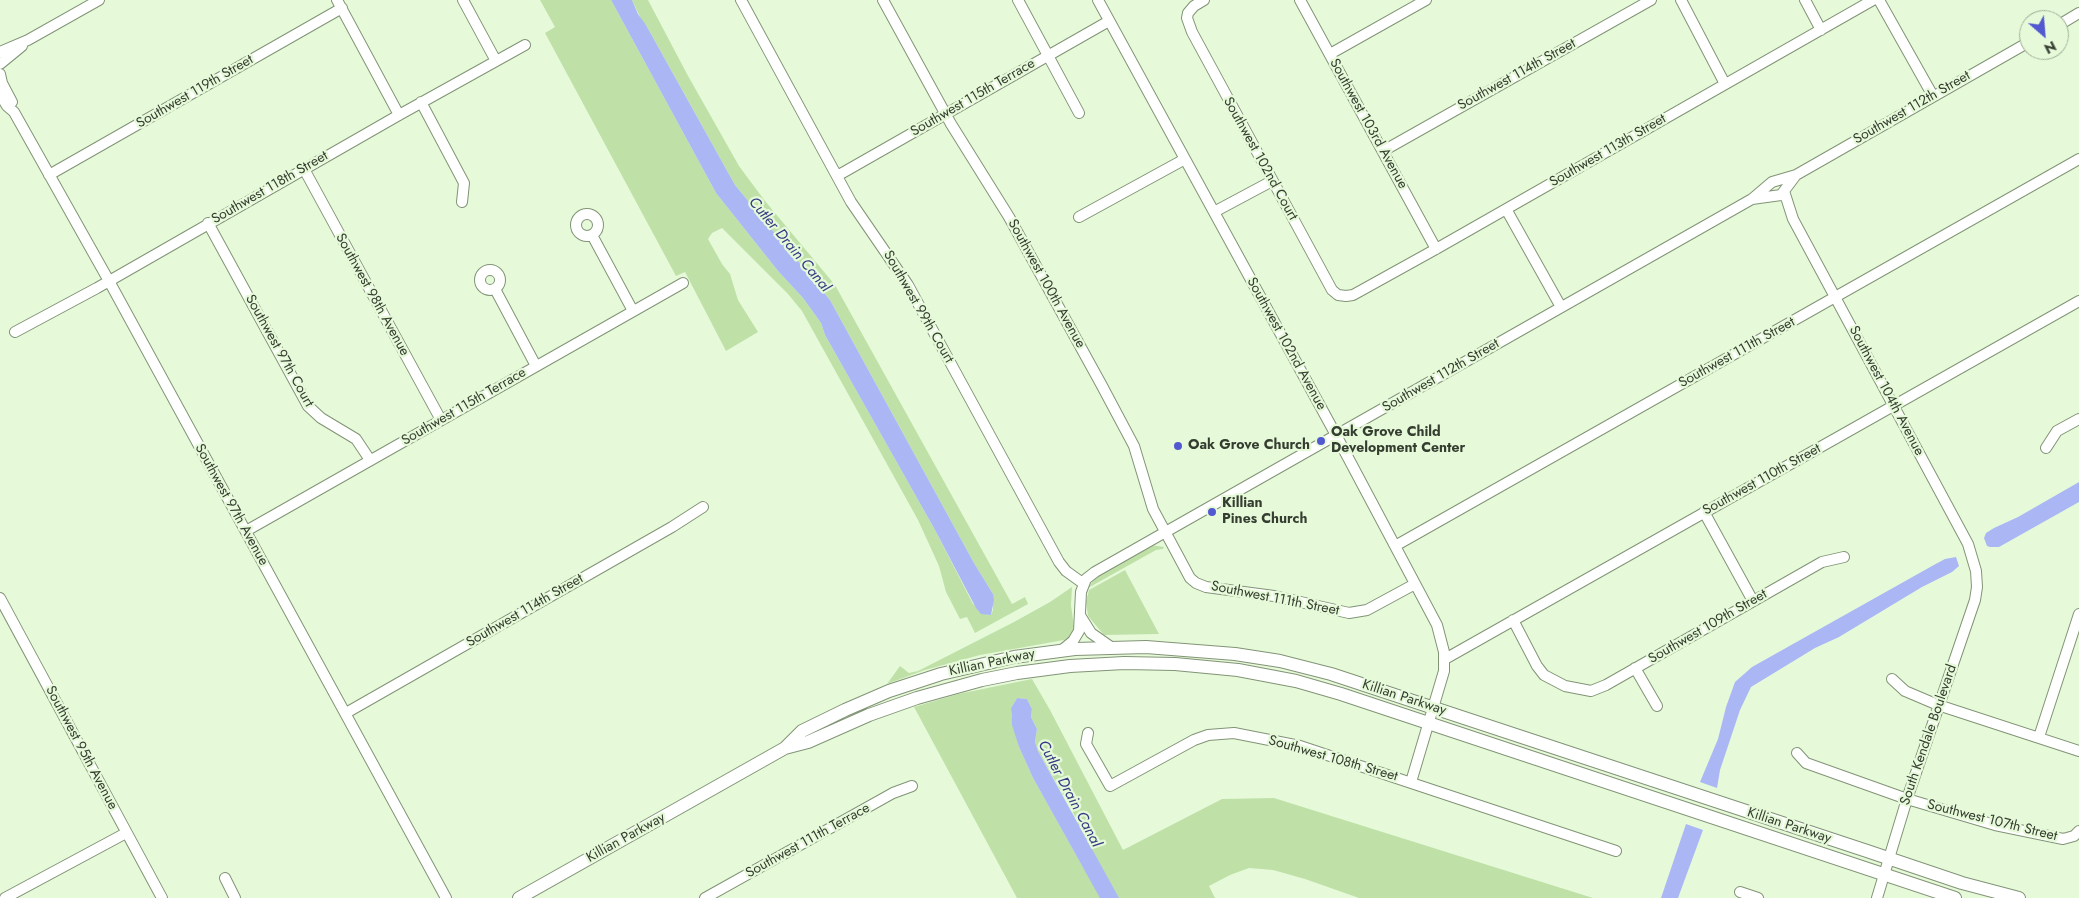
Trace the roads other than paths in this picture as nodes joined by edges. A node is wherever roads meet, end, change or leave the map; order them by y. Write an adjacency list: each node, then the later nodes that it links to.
1 (99, 0): 18 (street)
2 (463, 0): 24 (street)
3 (741, 0): 40 (street, Southwest 99th Court)
4 (883, 0): 34 (street, Southwest 100th Avenue)
5 (1018, 0): 23 (street)
6 (1098, 0): 16 (street, Southwest 102nd Avenue)
7 (1204, 0): 41 (street, Southwest 102nd Court)
8 (1300, 0): 22 (street, Southwest 103rd Avenue)
9 (1426, 0): 22 (street)
10 (1651, 0): 35 (street, Southwest 114th Street)
11 (1681, 0): 27 (street)
12 (1805, 0): 17 (street)
13 (1873, 0): 17 (street, Southwest 113th Street)
14 (1879, 0): 29 (street)
15 (340, 4): 33 (street); 39 (street, Southwest 119th Street)
16 (1110, 21): 23 (street, Southwest 115th Terrace); 36 (street, Southwest 102nd Avenue)
17 (1821, 30): 27 (street, Southwest 113th Street)
18 (28, 40): 21 (street); 25 (street)
19 (525, 45): 24 (street, Southwest 118th Street)
20 (2019, 48): 29 (street, Southwest 112th Street)
21 (0, 52)
22 (1330, 54): 35 (street, Southwest 103rd Avenue)
23 (1048, 56): 32 (street); 34 (street, Southwest 115th Terrace)
24 (496, 61): 30 (street, Southwest 118th Street)
25 (0, 64)
26 (0, 74): 31 (street, Southwest 97th Avenue)
27 (1725, 84): 46 (street, Southwest 113th Street)
28 (0, 94): 31 (street, Southwest 97th Avenue)
29 (1933, 96): 42 (street, Southwest 112th Street)
30 (421, 102): 33 (street, Southwest 118th Street); 45 (street)
31 (14, 112): 39 (street, Southwest 97th Avenue)
32 (1078, 113)
33 (399, 114): 38 (street, Southwest 118th Street)
34 (946, 115): 40 (street, Southwest 115th Terrace); 72 (street, Southwest 100th Avenue)
35 (1383, 151): 52 (street, Southwest 103rd Avenue)
36 (1185, 159): 47 (street, Southwest 102nd Avenue); 49 (street)
37 (2079, 159): 57 (street, Southwest 111th Street)
38 (304, 169): 50 (street, Southwest 118th Street); 65 (street, Southwest 98th Avenue)
39 (49, 175): 53 (street, Southwest 97th Avenue)
40 (837, 176): 77 (street, Southwest 99th Court)
41 (1272, 180): 47 (street); 56 (street, Southwest 102nd Court)
42 (1779, 186): 43 (street, Southwest 112th Street); 44 (street, Southwest 112th Street); 48 (street, Southwest 104th Avenue)
43 (1774, 196): 44 (street, Southwest 112th Street); 48 (street, Southwest 104th Avenue)
44 (1752, 199): 59 (street, Southwest 112th Street)
45 (462, 202)
46 (1506, 209): 52 (street, Southwest 113th Street); 59 (street)
47 (1214, 212): 66 (street, Southwest 102nd Avenue)
48 (1790, 212): 57 (street, Southwest 104th Avenue)
49 (1079, 217)
50 (208, 224): 53 (street, Southwest 118th Street); 68 (street, Southwest 97th Court)
51 (592, 235): 60 (street)
52 (1436, 249): 56 (street, Southwest 113th Street)
53 (109, 281): 61 (street, Southwest 118th Street); 71 (street, Southwest 97th Avenue)
54 (683, 283): 60 (street, Southwest 115th Terrace)
55 (495, 289): 62 (street)
56 (1341, 296)
57 (1836, 297): 63 (street, Southwest 104th Avenue); 73 (street, Southwest 111th Street)
58 (2079, 301): 63 (street, Southwest 110th Street)
59 (1561, 307): 66 (street, Southwest 112th Street)
60 (633, 311): 62 (street, Southwest 115th Terrace)
61 (15, 332)
62 (536, 366): 65 (street, Southwest 115th Terrace)
63 (1894, 406): 70 (street, Southwest 110th Street); 75 (street, Southwest 104th Avenue)
64 (2079, 419): 67 (street)
65 (441, 420): 68 (street, Southwest 115th Terrace)
66 (1336, 435): 72 (street, Southwest 112th Street); 73 (street, Southwest 102nd Avenue)
67 (2046, 448)
68 (370, 460): 71 (street, Southwest 115th Terrace)
69 (703, 507): 95 (street, Southwest 114th Street)
70 (1704, 512): 80 (street); 85 (street, Southwest 110th Street)
71 (246, 531): 95 (street, Southwest 97th Avenue)
72 (1165, 532): 76 (street, Southwest 100th Avenue); 77 (street, Southwest 112th Street)
73 (1395, 546): 78 (street, Southwest 102nd Avenue)
74 (1844, 557): 80 (street, Southwest 109th Street)
75 (1976, 571): 92 (street, South Kendale Boulevard)
76 (1190, 578): 78 (street, Southwest 111th Street)
77 (1084, 584): 83 (street)
78 (1415, 584): 89 (street, Southwest 102nd Avenue)
79 (0, 598): 82 (street, Southwest 95th Avenue)
80 (1753, 601): 90 (street, Southwest 109th Street)
81 (2079, 614): 86 (street)
82 (10, 615): 84 (street); 105 (street, Southwest 95th Avenue)
83 (1081, 617): 87 (street); 88 (street)
84 (0, 620)
85 (1513, 620): 89 (street, Southwest 110th Street); 90 (street, Southwest 109th Street)
86 (2074, 643): 98 (street)
87 (1110, 647): 88 (main road, Killian Parkway); 94 (main road, Killian Parkway)
88 (1062, 650): 99 (main road, Killian Parkway)
89 (1445, 658): 94 (street, Southwest 102nd Avenue)
90 (1635, 668): 93 (street)
91 (1892, 679): 92 (street)
92 (1938, 705): 98 (street); 104 (street, South Kendale Boulevard)
93 (1657, 706)
94 (1434, 707): 96 (street, Southwest 102nd Avenue); 108 (main road, Killian Parkway)
95 (346, 712): 115 (street, Southwest 97th Avenue)
96 (1430, 723): 99 (main road, Killian Parkway); 102 (street, Southwest 102nd Avenue); 109 (main road, Killian Parkway)
97 (1088, 732): 102 (street, Southwest 108th Street)
98 (2039, 736): 100 (street)
99 (785, 748): 116 (main road, Killian Parkway)
100 (2079, 751)
101 (1797, 753): 104 (street, Southwest 107th Street)
102 (1411, 782): 107 (street, Southwest 108th Street)
103 (912, 786): 117 (street, Southwest 111th Terrace)
104 (1907, 799): 106 (street, Southwest 107th Street); 108 (street, South Kendale Boulevard)
105 (126, 832): 112 (street); 113 (street, Southwest 95th Avenue)
106 (2078, 832)
107 (1616, 852)
108 (1889, 858): 109 (street, South Kendale Boulevard); 121 (main road, Killian Parkway)
109 (1884, 874): 119 (street, South Kendale Boulevard); 120 (main road, Killian Parkway)
110 (225, 878): 114 (street)
111 (1740, 892): 118 (street)
112 (6, 898)
113 (162, 898)
114 (236, 898)
115 (446, 898)
116 (519, 898)
117 (705, 898)
118 (1758, 898)
119 (1877, 898)
120 (1954, 898)
121 (2019, 898)

